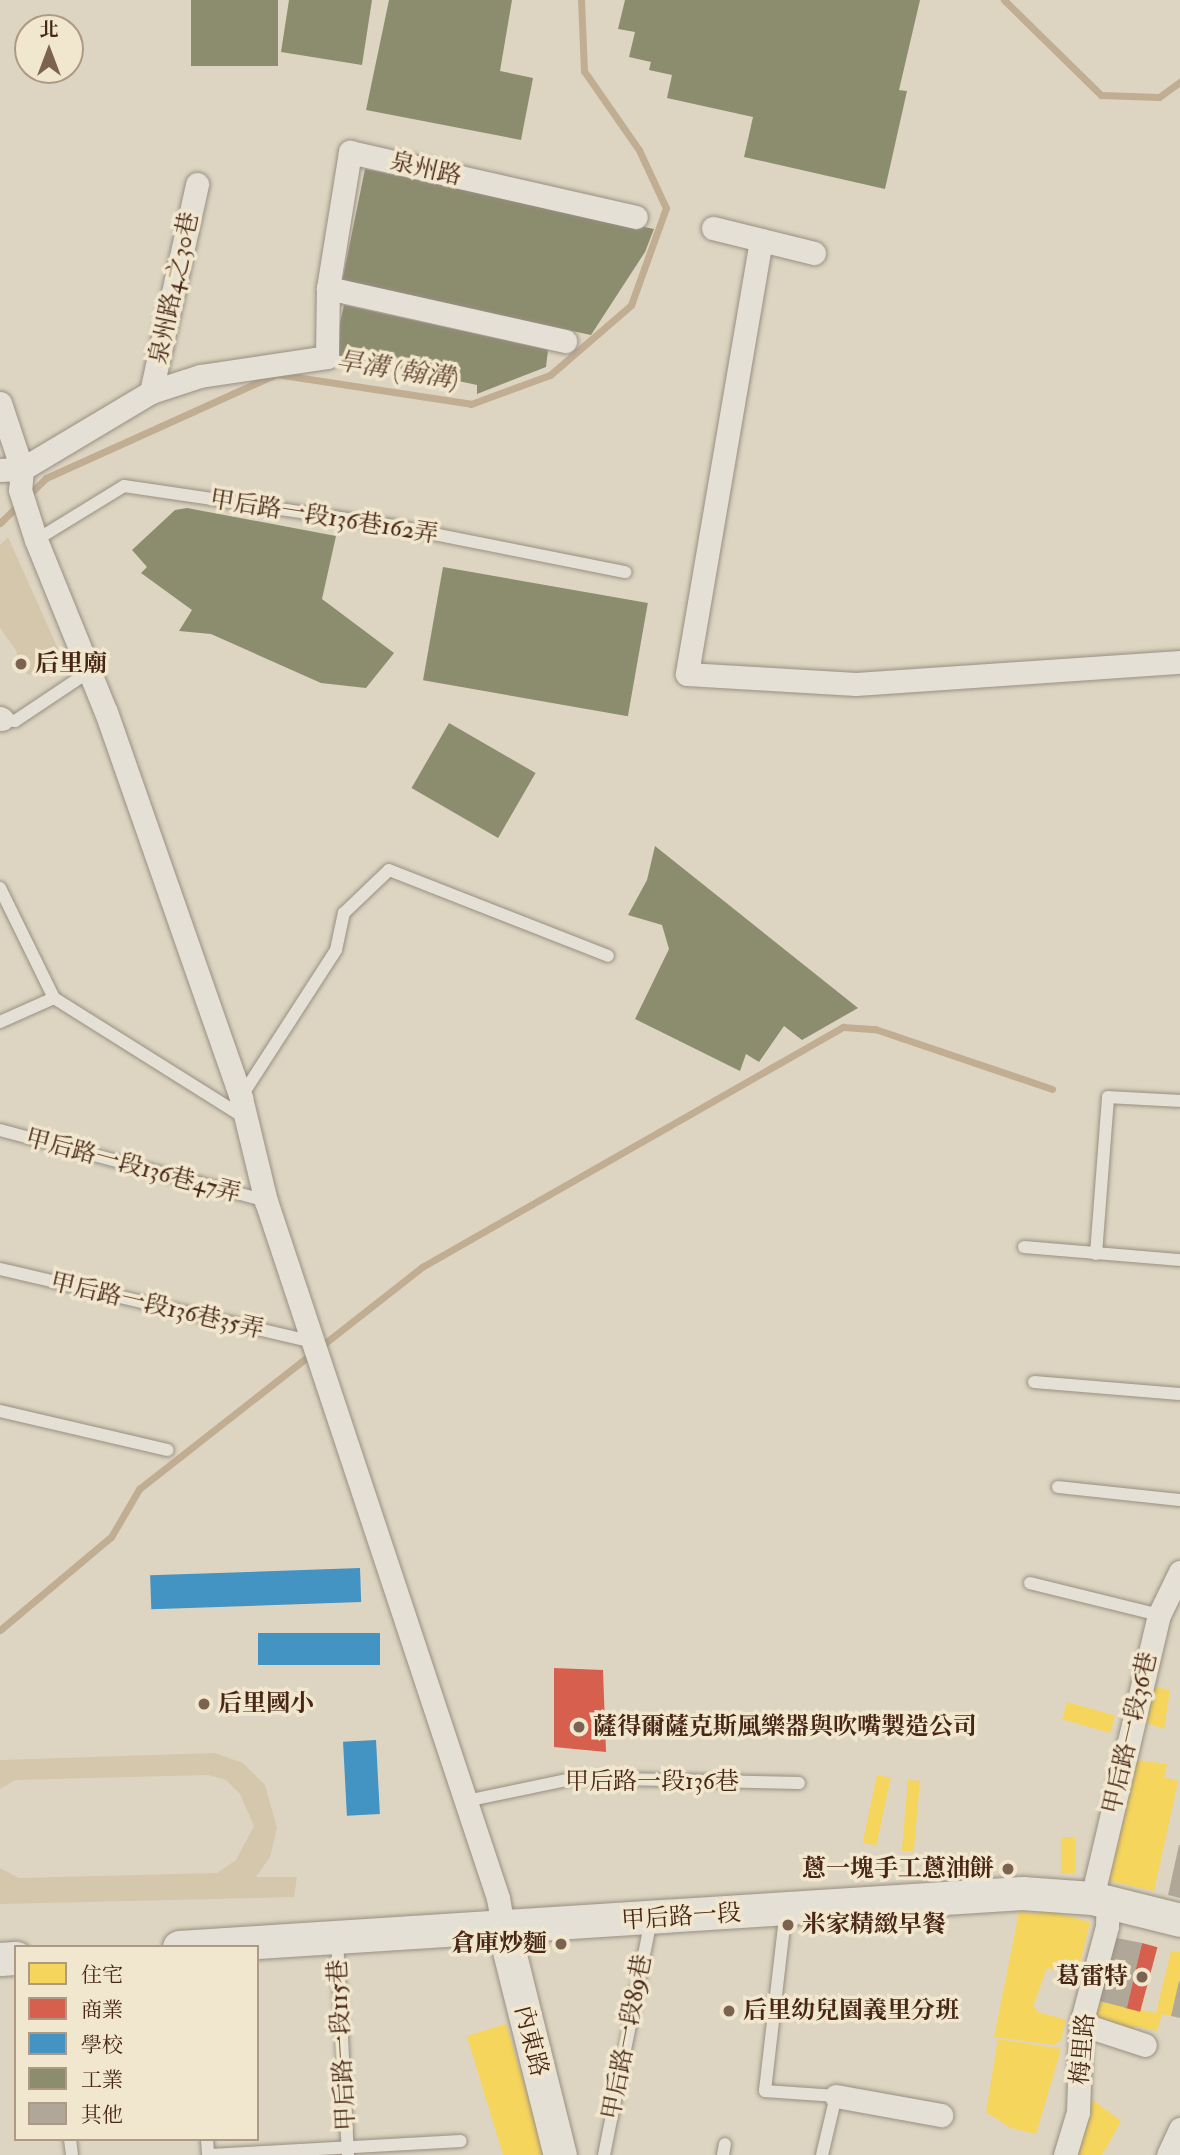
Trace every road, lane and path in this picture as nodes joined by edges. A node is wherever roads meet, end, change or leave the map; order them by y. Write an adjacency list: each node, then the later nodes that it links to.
1 (197, 184): 8 (street, 泉州路4之30巷)
2 (636, 217): 6 (street, 泉州路)
3 (713, 228): 4 (street)
4 (761, 240): 5 (street); 13 (street)
5 (814, 253)
6 (327, 288): 7 (street); 8 (street, 泉州路)
7 (565, 341)
8 (151, 392): 10 (street, 泉州路)
9 (0, 403): 10 (street)
10 (14, 476): 11 (street)
11 (36, 540): 12 (lane, 甲后路一段136巷162弄); 14 (street)
12 (625, 572)
13 (1180, 662)
14 (90, 671): 15 (lane); 21 (street)
15 (1, 718)
16 (0, 888): 18 (lane)
17 (608, 956): 21 (lane)
18 (54, 998): 19 (lane); 21 (lane)
19 (0, 1022)
20 (1180, 1101): 25 (lane)
21 (243, 1108): 23 (street)
22 (0, 1130): 23 (lane, 甲后路一段136巷47弄)
23 (266, 1201): 28 (street)
24 (1024, 1247): 25 (lane)
25 (1096, 1254): 26 (lane)
26 (1180, 1260)
27 (0, 1269): 28 (lane, 甲后路一段136巷35弄)
28 (317, 1349): 39 (street)
29 (1034, 1382): 30 (lane)
30 (1180, 1394)
31 (0, 1411): 32 (lane)
32 (168, 1450)
33 (1058, 1487): 34 (lane)
34 (1180, 1500)
35 (1180, 1572): 37 (street, 甲后路一段36巷)
36 (1030, 1583): 37 (lane)
37 (1158, 1615): 40 (street, 甲后路一段36巷)
38 (799, 1783): 39 (lane, 甲后路一段136巷)
39 (466, 1801): 44 (street)
40 (1100, 1900): 41 (main road, 甲后路一段); 43 (main road, 甲后路一段); 47 (street, 梅里路)
41 (786, 1909): 42 (main road, 甲后路一段); 49 (lane)
42 (651, 1919): 44 (main road, 甲后路一段); 56 (lane, 甲后路一段89巷)
43 (1180, 1920)
44 (503, 1927): 45 (main road, 甲后路一段); 55 (main road, 內東路)
45 (337, 1936): 46 (main road, 甲后路一段); 53 (lane, 甲后路一段115巷)
46 (208, 1945)
47 (1081, 2024): 48 (street); 58 (street, 梅里路)
48 (1145, 2045)
49 (836, 2096): 50 (street); 57 (lane)
50 (941, 2115)
51 (1180, 2129): 59 (street)
52 (461, 2141): 53 (lane)
53 (348, 2151): 54 (lane)
54 (210, 2155)
55 (560, 2155)
56 (604, 2155)
57 (822, 2155)
58 (1065, 2155)
59 (1168, 2155)

